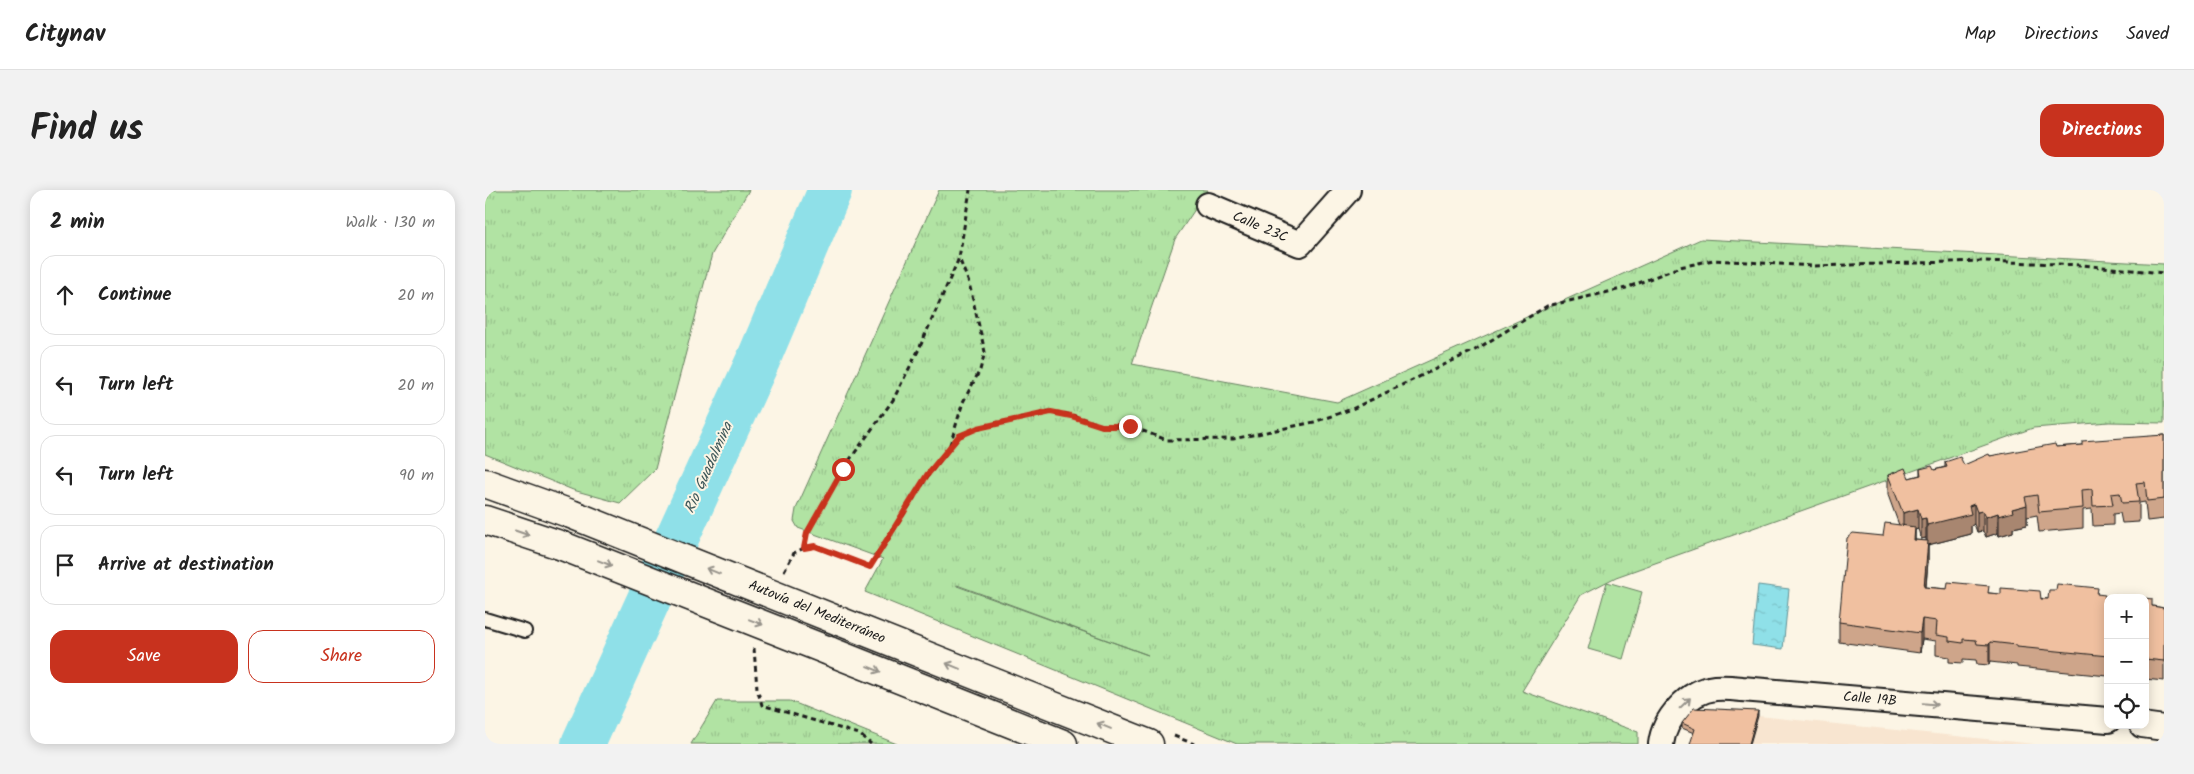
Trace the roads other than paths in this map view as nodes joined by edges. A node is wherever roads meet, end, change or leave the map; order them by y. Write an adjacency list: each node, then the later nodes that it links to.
1 (1348, 190): 2 (street, Calle 23C)
2 (1208, 205)
3 (485, 473): 5 (highway)
4 (485, 483): 5 (highway, Autovía del Mediterráneo)
5 (562, 511): 13 (highway, Autovía del Mediterráneo, one-way to 5, bridge)
6 (485, 520): 12 (highway, one-way to 12, bridge)
7 (485, 619): 8 (lane)
8 (525, 631)
9 (2104, 720): 14 (street, Calle 19B, one-way to 9)
10 (2149, 726): 11 (street)
11 (2164, 728)
12 (1063, 744)
13 (1149, 744)
14 (1661, 744)

